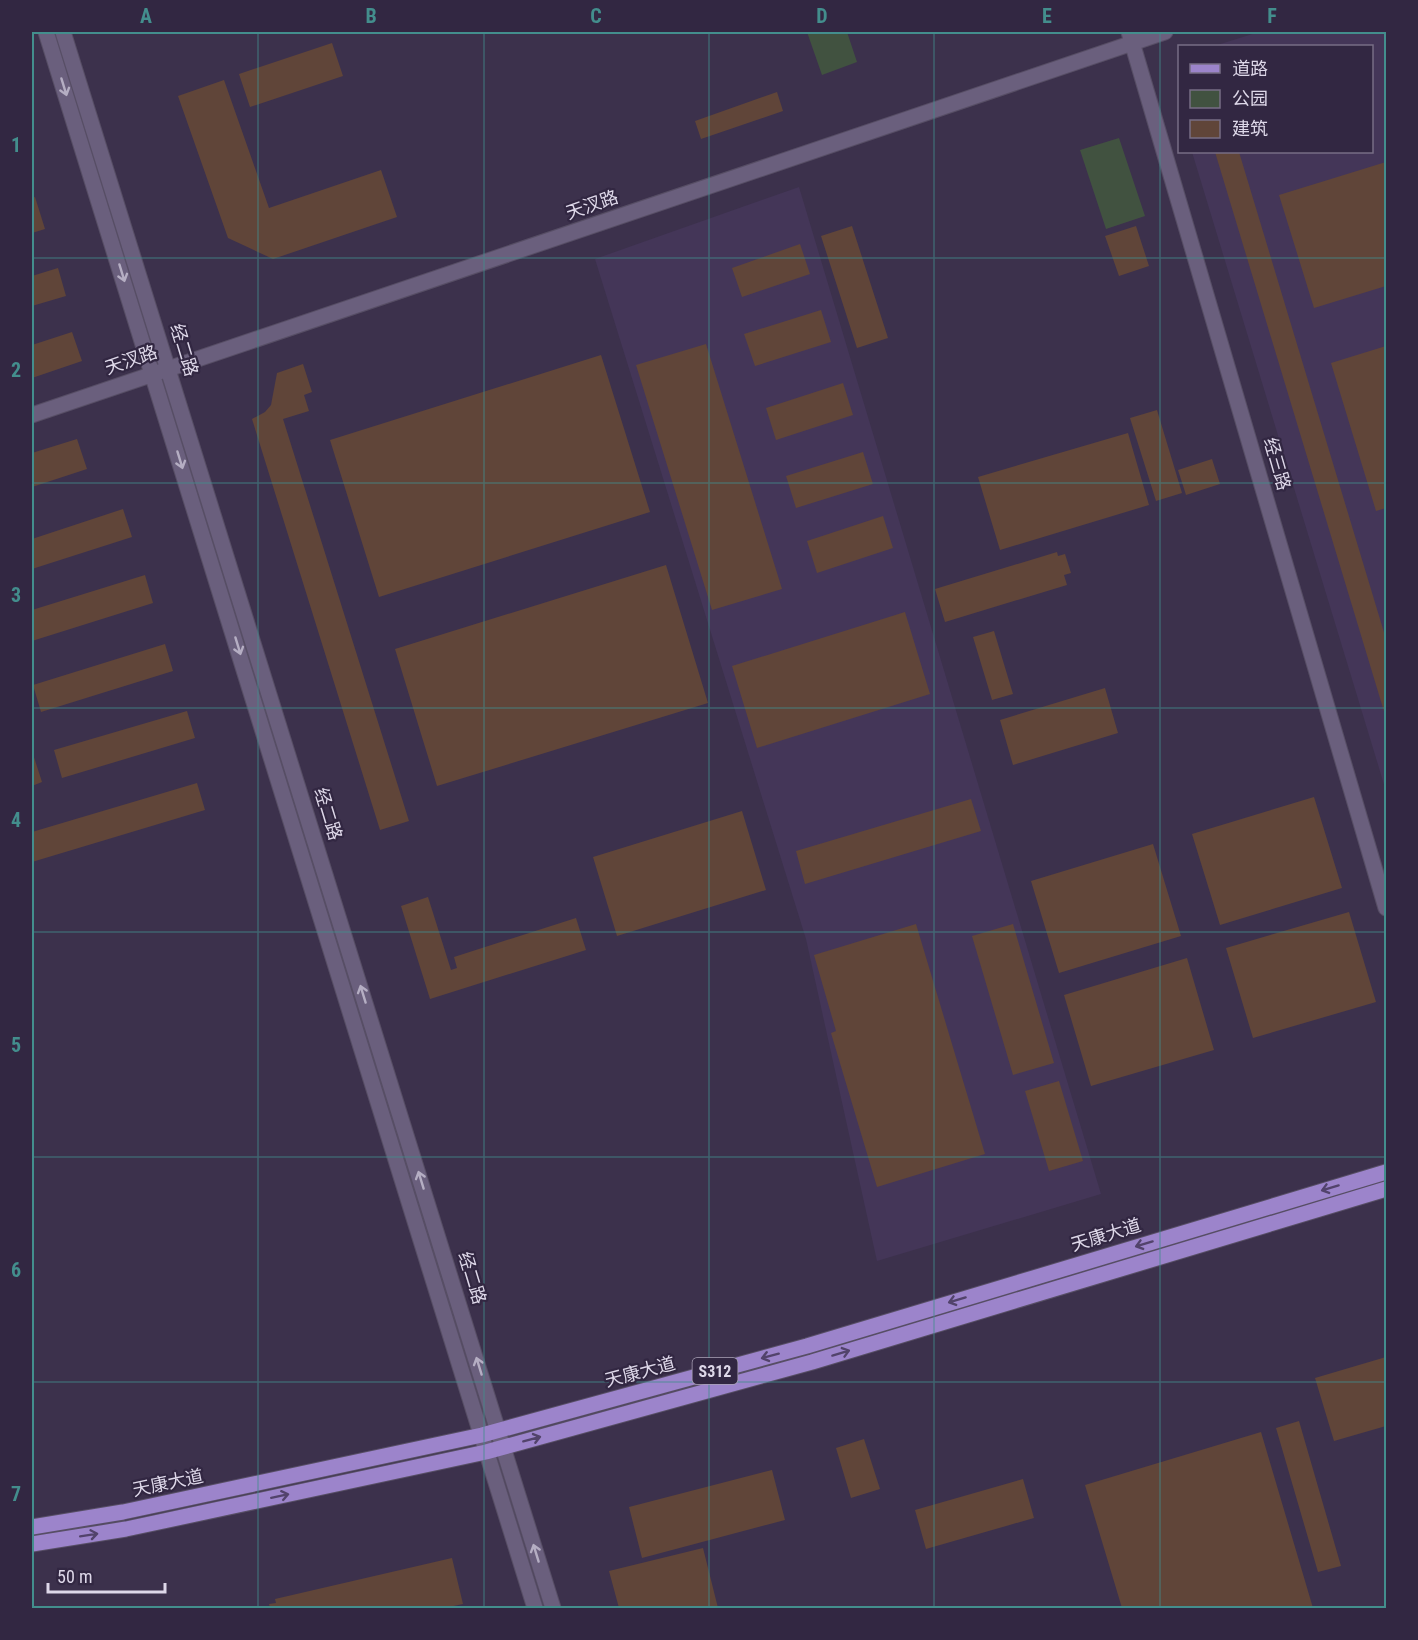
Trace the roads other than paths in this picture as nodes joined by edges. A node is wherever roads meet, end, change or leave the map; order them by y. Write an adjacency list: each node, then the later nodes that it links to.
1 (46, 32): 6 (street, 经二路, one-way to 6)
2 (63, 32): 5 (street, 经二路)
3 (1164, 32): 4 (street, 天汊路)
4 (1131, 37): 5 (street, 天汊路); 8 (street, 经三路)
5 (169, 368): 6 (street, 天汊路); 11 (street, 经二路, one-way to 5)
6 (153, 373): 7 (street, 天汊路); 12 (street, 经二路, one-way to 12)
7 (32, 415)
8 (1386, 908)
9 (1386, 1172): 11 (main road, 天康大道 / S312, one-way to 11)
10 (1386, 1189): 13 (main road, 天康大道 / S312, one-way to 10)
11 (499, 1431): 12 (main road, 天康大道 / S312); 13 (street, 经二路)
12 (482, 1435): 14 (street, 经二路); 15 (main road, 天康大道 / S312)
13 (503, 1447): 14 (main road, 天康大道 / S312); 18 (street, 经二路, one-way to 13)
14 (488, 1451): 16 (main road, 天康大道 / S312, one-way to 14); 17 (street, 经二路)
15 (32, 1527)
16 (32, 1544)
17 (536, 1608)
18 (554, 1608)

